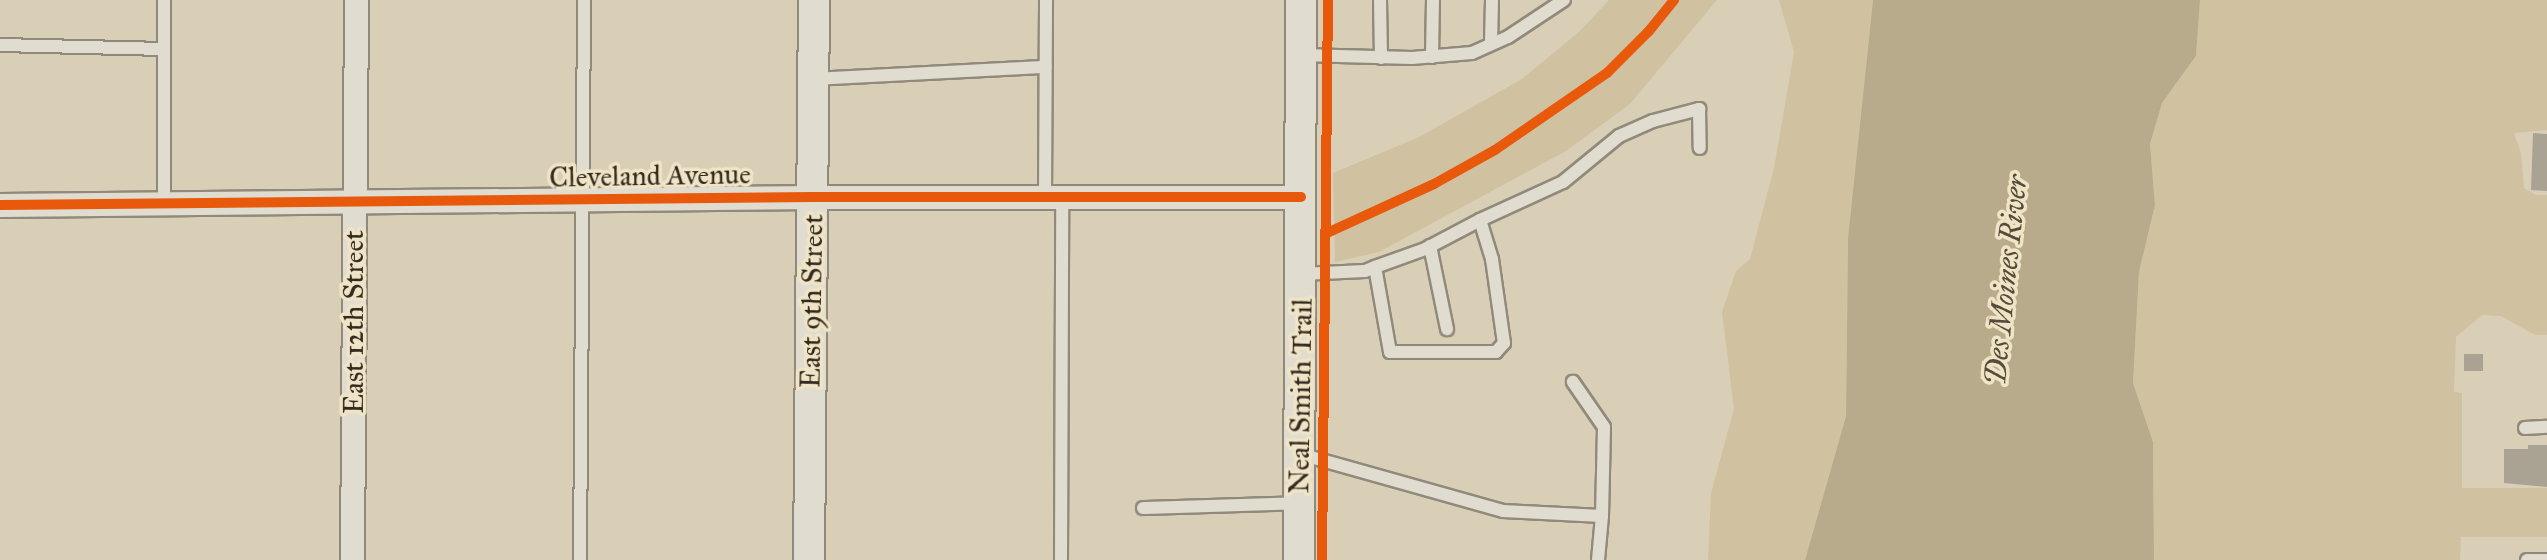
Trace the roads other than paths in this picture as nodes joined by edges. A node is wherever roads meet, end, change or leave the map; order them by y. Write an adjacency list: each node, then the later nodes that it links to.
1 (164, 0): 14 (lane)
2 (356, 0): 25 (street, East 12th Street)
3 (584, 0): 24 (lane)
4 (814, 0): 19 (street, East 9th Street)
5 (1046, 0): 18 (lane)
6 (1301, 0): 15 (street)
7 (1380, 0): 17 (lane)
8 (1433, 0): 16 (lane)
9 (1492, 0): 12 (lane)
10 (1564, 0): 11 (lane)
11 (1549, 5): 12 (lane)
12 (1491, 44): 16 (lane)
13 (0, 45): 14 (lane)
14 (164, 49): 26 (lane)
15 (1301, 55): 17 (lane); 23 (street)
16 (1432, 57): 17 (lane)
17 (1381, 58)
18 (1046, 67): 19 (lane); 21 (lane)
19 (814, 79): 22 (street, East 9th Street)
20 (1700, 148): 28 (lane)
21 (1054, 196): 22 (street, Cleveland Avenue); 23 (street, Cleveland Avenue); 44 (lane)
22 (813, 197): 24 (street, Cleveland Avenue); 43 (street, East 9th Street)
23 (1301, 197): 31 (street)
24 (583, 200): 25 (street, Cleveland Avenue); 42 (lane)
25 (355, 202): 26 (street, Cleveland Avenue); 41 (street, East 12th Street)
26 (164, 204): 27 (street, Cleveland Avenue)
27 (0, 205)
28 (1480, 220): 29 (lane); 30 (lane)
29 (1430, 246): 30 (lane); 32 (lane)
30 (1375, 267): 31 (lane)
31 (1301, 274): 36 (street)
32 (1447, 329)
33 (1573, 382): 39 (lane)
34 (2547, 427): 35 (lane)
35 (2525, 428)
36 (1300, 454): 37 (street); 39 (lane)
37 (1300, 503): 38 (lane); 45 (street)
38 (1143, 508)
39 (1602, 516): 46 (lane)
40 (2527, 559): 47 (lane)
41 (352, 560)
42 (580, 560)
43 (809, 560)
44 (1061, 560)
45 (1299, 560)
46 (1598, 560)
47 (2547, 560)

